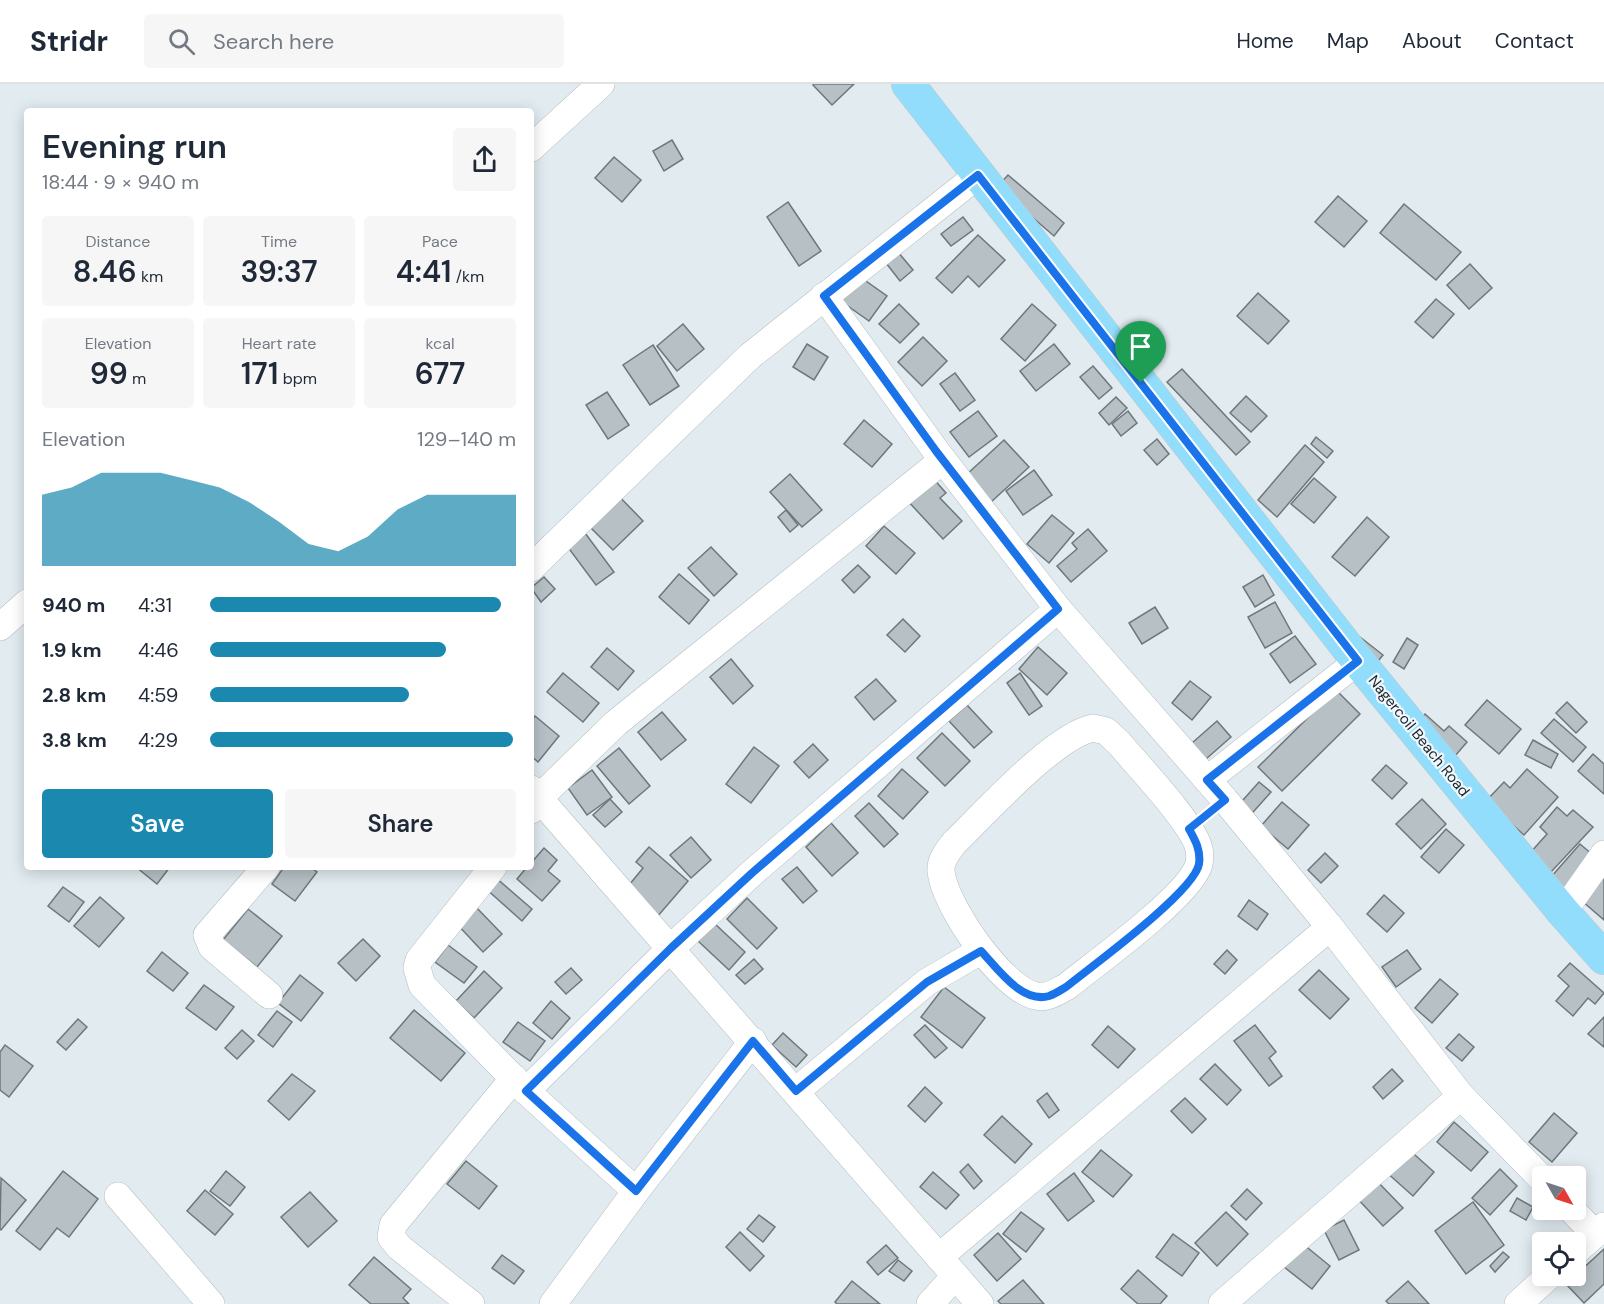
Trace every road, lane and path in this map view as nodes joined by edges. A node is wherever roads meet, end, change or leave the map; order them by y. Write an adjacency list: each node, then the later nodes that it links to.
1 (601, 84): 3 (street)
2 (908, 84): 4 (main road, Nagercoil Beach Road)
3 (534, 145)
4 (978, 175): 5 (street); 11 (main road, Nagercoil Beach Road)
5 (824, 296): 6 (street); 7 (street)
6 (943, 460): 9 (street); 13 (street)
7 (534, 565)
8 (24, 606): 10 (street)
9 (1058, 609): 12 (street); 21 (street)
10 (0, 627)
11 (1358, 661): 12 (street); 19 (main road, Nagercoil Beach Road)
12 (1207, 780): 14 (street)
13 (534, 799): 21 (street)
14 (1225, 800): 15 (street); 20 (street)
15 (1189, 829): 22 (street); 22 (street)
16 (1604, 854): 19 (street)
17 (263, 870): 24 (street)
18 (491, 870): 26 (street)
19 (1563, 912): 23 (main road, Nagercoil Beach Road)
20 (1330, 927): 28 (street); 35 (street)
21 (671, 948): 25 (street); 26 (street)
22 (981, 951): 27 (street)
23 (1604, 958)
24 (270, 995)
25 (753, 1041): 27 (street); 30 (street)
26 (520, 1085): 30 (street); 38 (street)
27 (796, 1091): 35 (street)
28 (1461, 1096): 29 (street); 42 (street)
29 (1532, 1169)
30 (636, 1191): 39 (street)
31 (117, 1196): 37 (street)
32 (1586, 1220): 33 (street)
33 (1599, 1230): 34 (street)
34 (1586, 1242)
35 (947, 1266): 40 (street); 41 (street)
36 (1538, 1286): 43 (street)
37 (211, 1304)
38 (471, 1304)
39 (553, 1304)
40 (930, 1304)
41 (980, 1304)
42 (1222, 1304)
43 (1518, 1304)

